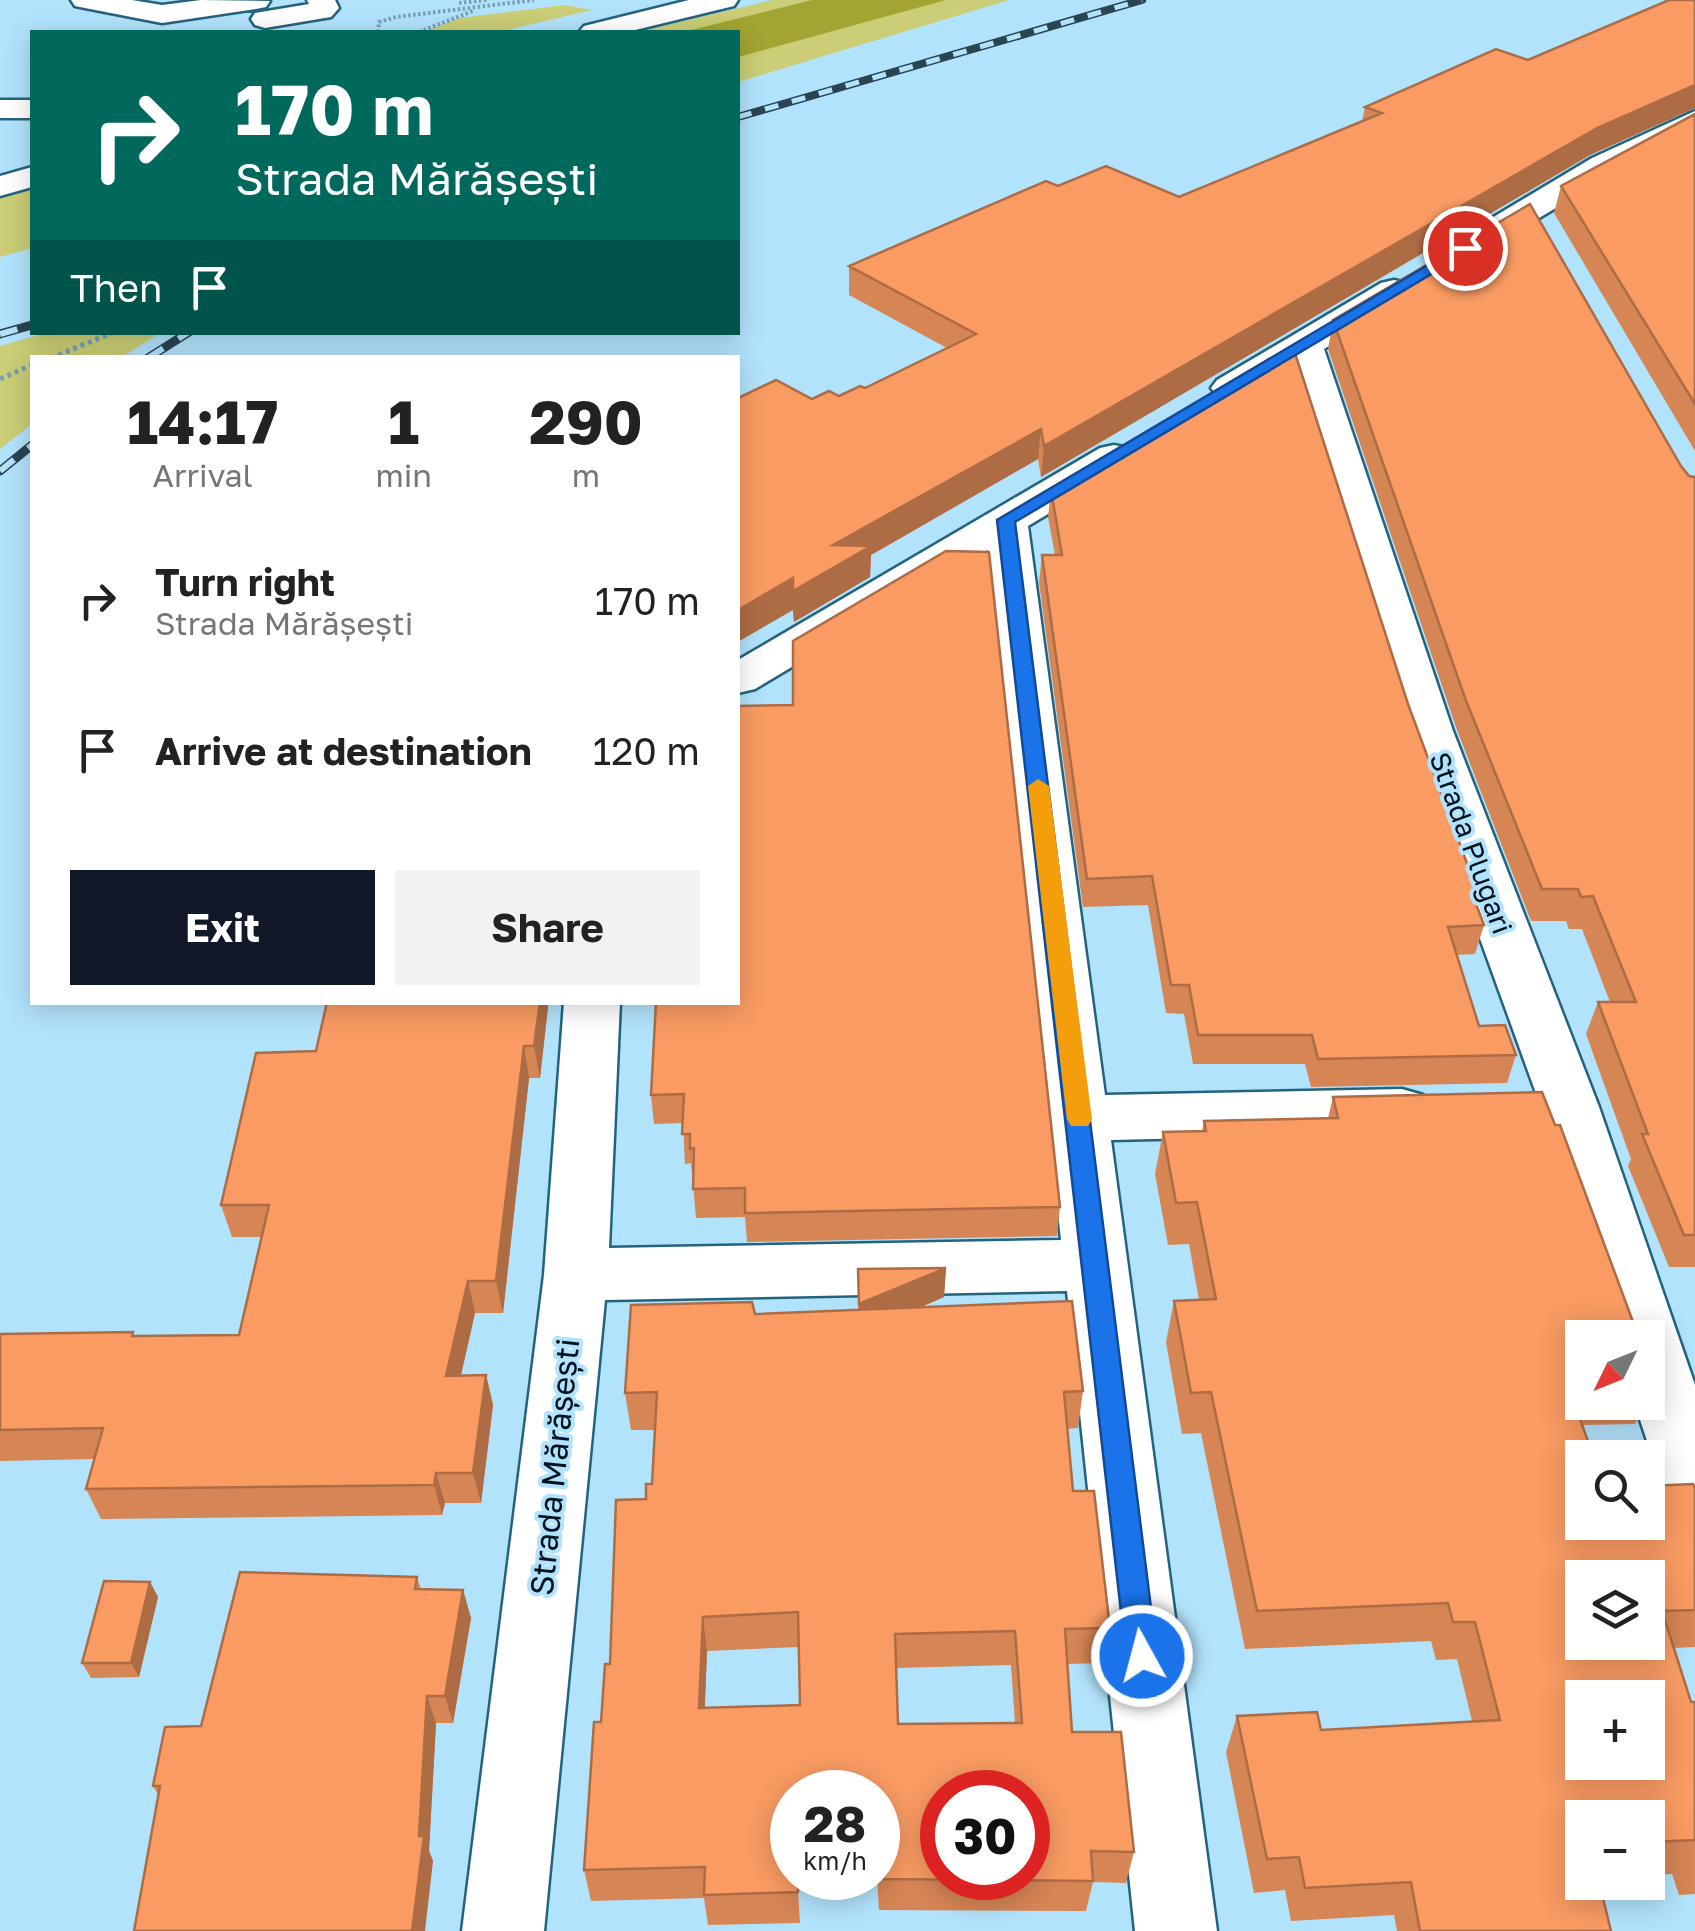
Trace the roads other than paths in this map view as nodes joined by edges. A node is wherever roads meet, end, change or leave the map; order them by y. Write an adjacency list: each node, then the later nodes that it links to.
1 (85, 0): 4 (street)
2 (321, 0): 4 (street)
3 (724, 0): 5 (street)
4 (262, 13)
5 (602, 30)
6 (30, 109): 7 (street)
7 (0, 110)
8 (1695, 120): 11 (street)
9 (30, 178): 10 (street)
10 (0, 186)
11 (1304, 346): 12 (street); 17 (street, Strada Plugari)
12 (1204, 404)
13 (1138, 442): 14 (street)
14 (1006, 520): 15 (street); 20 (street)
15 (740, 678)
16 (592, 1005): 22 (street, Strada Mărășești)
17 (1570, 1107): 18 (street); 23 (street, Strada Plugari)
18 (1511, 1108)
19 (1452, 1110): 20 (street)
20 (1080, 1118): 21 (street)
21 (1093, 1264): 22 (street); 27 (street)
22 (576, 1275): 26 (street, Strada Mărășești)
23 (1640, 1320)
24 (1665, 1395): 25 (street, Strada Plugari)
25 (1695, 1487)
26 (503, 1931)
27 (1176, 1931)

